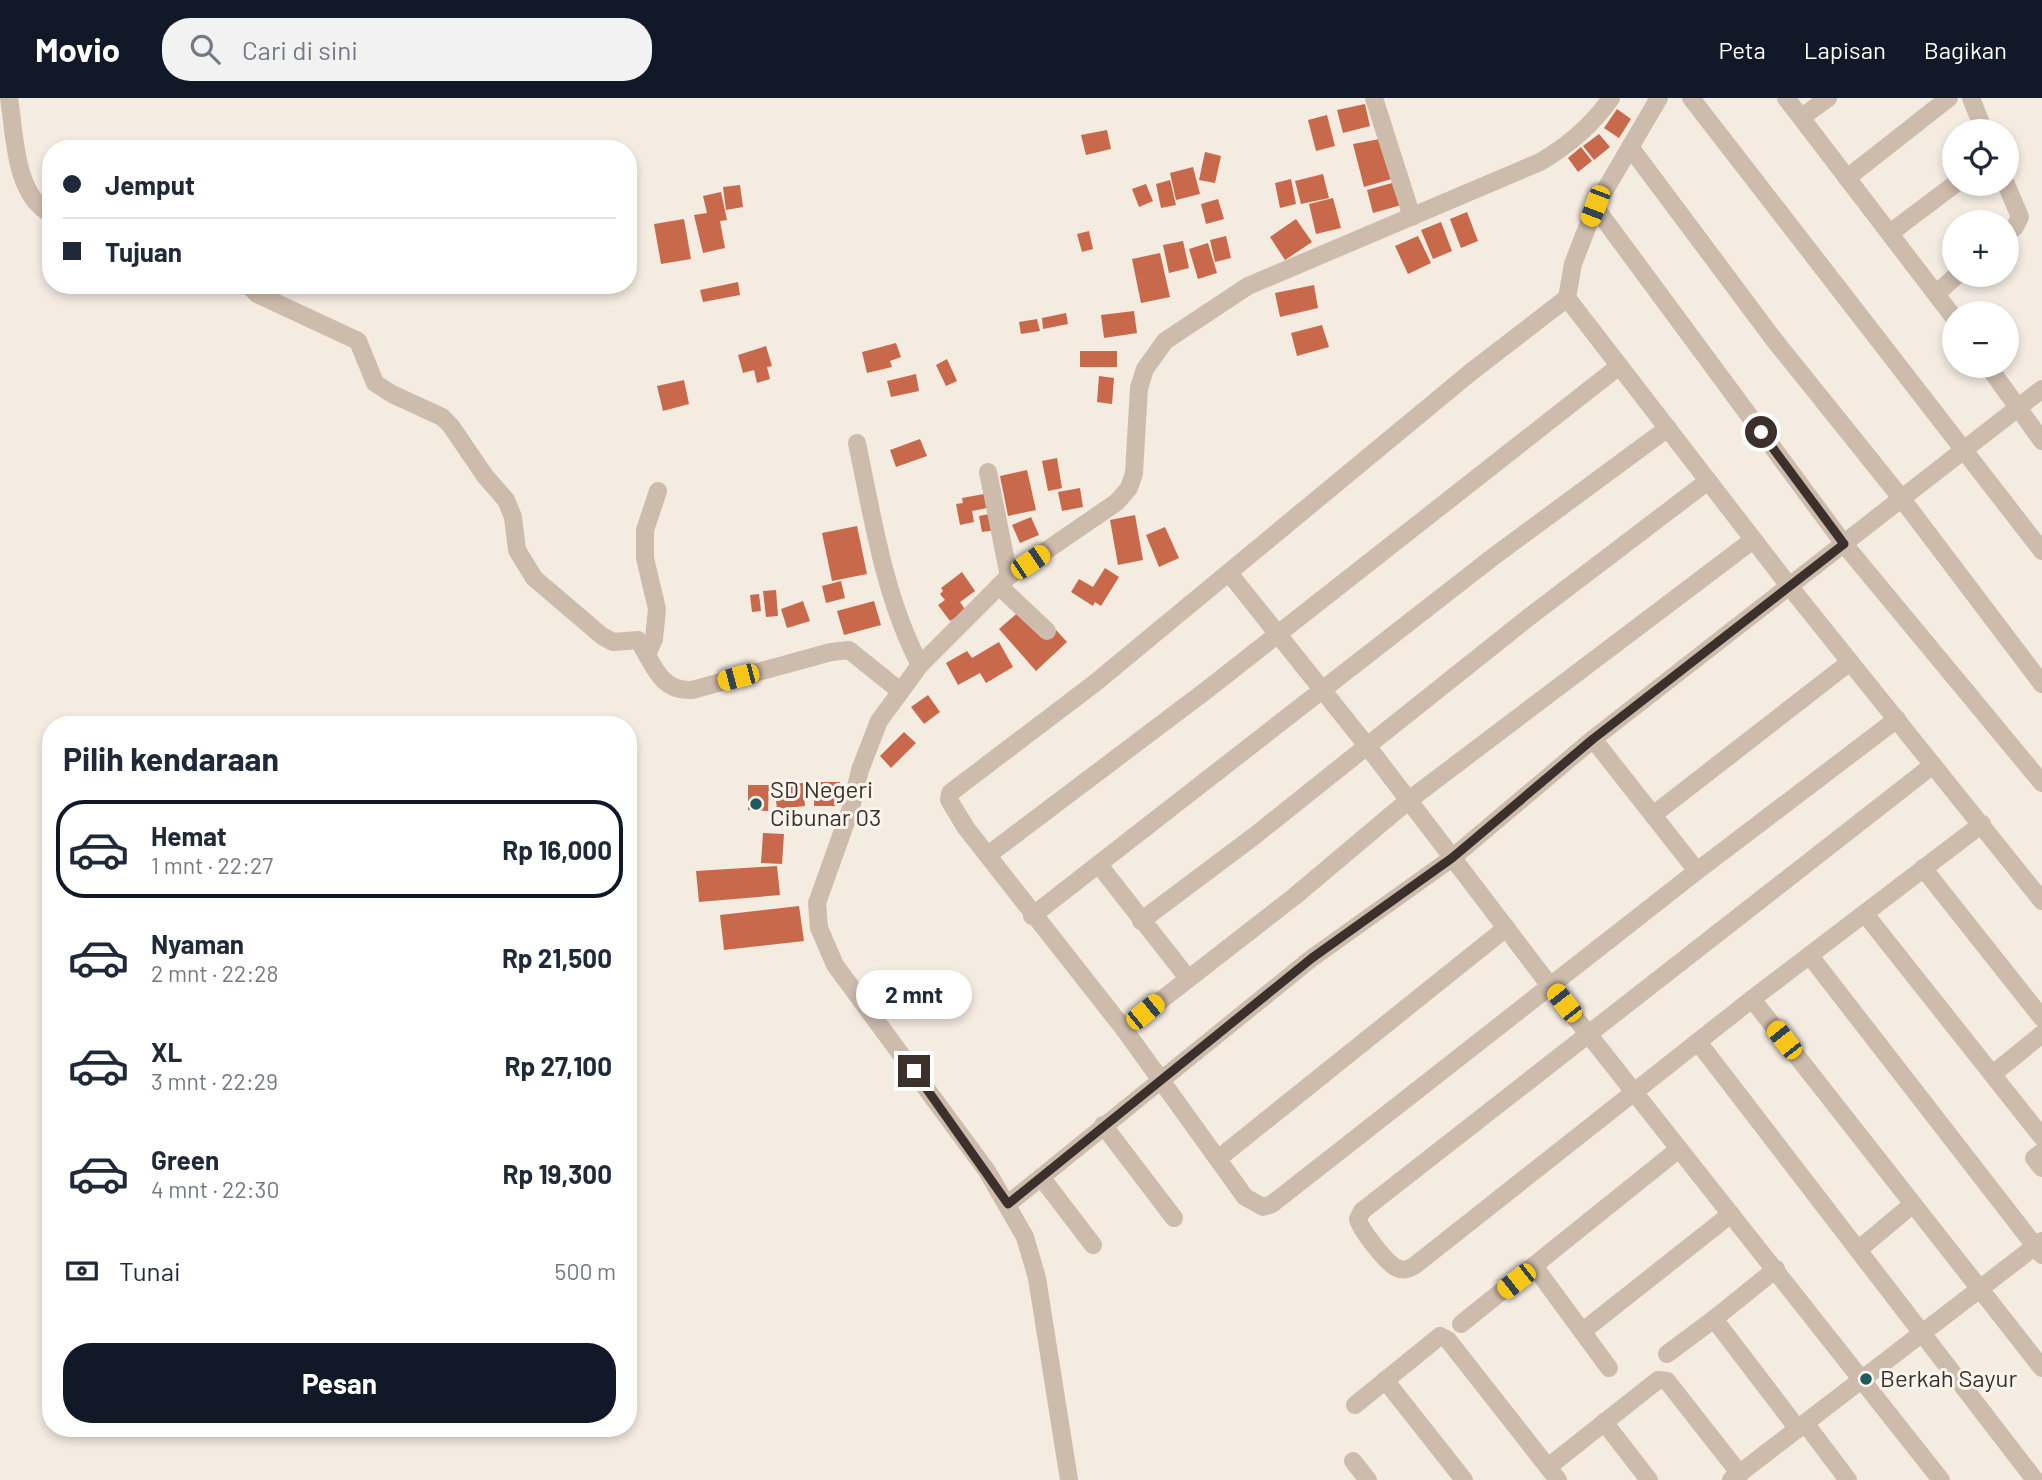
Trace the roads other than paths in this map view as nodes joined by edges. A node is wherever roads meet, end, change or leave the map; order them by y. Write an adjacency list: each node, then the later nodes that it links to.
1 (9, 98): 16 (street)
2 (1374, 98): 17 (street)
3 (1611, 98): 17 (street)
4 (1659, 98): 12 (street)
5 (1691, 98): 31 (street)
6 (1786, 98): 10 (street)
7 (1828, 98): 10 (street)
8 (1949, 98): 13 (street)
9 (1971, 98): 11 (street)
10 (1802, 117): 13 (street)
11 (1979, 119)
12 (1630, 147): 15 (street); 35 (street)
13 (1847, 178): 18 (street)
14 (1942, 194): 18 (street)
15 (1595, 206): 22 (street); 37 (street)
16 (42, 208)
17 (1412, 217): 40 (street)
18 (1889, 233): 20 (street)
19 (1944, 287): 20 (street)
20 (1937, 293): 23 (street)
21 (257, 294): 44 (street)
22 (1567, 298): 24 (street); 39 (street)
23 (1943, 301)
24 (1618, 367): 28 (street); 43 (street)
25 (1997, 378): 27 (street)
26 (2042, 389): 27 (street)
27 (2018, 405): 29 (street); 31 (street)
28 (1668, 428): 33 (street); 49 (street)
29 (2042, 441)
30 (857, 443): 46 (street)
31 (1964, 449): 35 (street); 38 (street)
32 (988, 472): 40 (street)
33 (1709, 481): 36 (street); 52 (street)
34 (658, 491): 44 (street)
35 (1902, 499): 37 (street); 47 (street)
36 (1753, 540): 41 (street); 55 (street)
37 (1844, 544): 41 (street); 54 (street)
38 (2042, 551)
39 (1229, 573): 43 (street); 58 (street)
40 (1004, 581): 42 (street); 46 (street)
41 (1790, 587): 45 (street); 51 (street)
42 (1047, 631)
43 (1277, 635): 49 (street); 58 (street)
44 (647, 655): 48 (street)
45 (1850, 662): 50 (street); 56 (street)
46 (920, 665): 48 (street)
47 (2042, 684)
48 (900, 691): 87 (street)
49 (1321, 691): 52 (street); 60 (street)
50 (1897, 719): 53 (street); 62 (street)
51 (1593, 739): 56 (street); 59 (street)
52 (1368, 747): 55 (street); 66 (street)
53 (1933, 765): 57 (street); 75 (street)
54 (2042, 783)
55 (1409, 800): 59 (street); 69 (street)
56 (1653, 815): 62 (street)
57 (1982, 824): 61 (street); 63 (street)
58 (988, 855): 65 (street)
59 (1452, 858): 67 (street); 78 (street)
60 (1099, 865): 65 (street); 66 (street)
61 (1923, 868): 64 (street); 72 (street)
62 (1697, 871): 70 (street)
63 (2042, 901)
64 (1866, 914): 68 (street); 77 (street)
65 (1032, 916): 73 (street)
66 (1141, 921): 69 (street)
67 (1507, 928): 70 (street); 84 (street)
68 (1810, 956): 71 (street); 92 (street)
69 (1187, 977): 73 (street)
70 (1551, 987): 75 (street); 84 (street)
71 (1752, 999): 76 (street); 88 (street)
72 (2042, 1018)
73 (1124, 1029): 78 (street)
74 (2042, 1034): 77 (street)
75 (1590, 1035): 79 (street); 79 (street)
76 (1698, 1042): 79 (street); 93 (street)
77 (1993, 1074): 81 (street)
78 (1161, 1081): 80 (street); 84 (street)
79 (1635, 1091): 82 (street)
80 (1103, 1125): 86 (street); 90 (street)
81 (2042, 1137)
82 (1679, 1149): 89 (street); 94 (street)
83 (2042, 1152): 85 (street)
84 (1219, 1158)
85 (2042, 1168)
86 (1041, 1177): 87 (street); 91 (street)
87 (1008, 1204): 112 (street)
88 (1913, 1204): 93 (street); 96 (street)
89 (1731, 1214): 95 (street); 99 (street)
90 (1174, 1218)
91 (1093, 1245)
92 (2040, 1247): 96 (street)
93 (1858, 1250): 100 (street)
94 (1534, 1266): 98 (street); 99 (street)
95 (1776, 1269): 97 (street); 104 (street)
96 (1980, 1288): 100 (street); 103 (street)
97 (1714, 1319): 101 (street); 108 (street)
98 (1461, 1324)
99 (1583, 1331): 102 (street)
100 (1922, 1333): 104 (street); 118 (street)
101 (1667, 1354)
102 (1609, 1368)
103 (2042, 1368)
104 (1863, 1378): 108 (street); 117 (street)
105 (1385, 1380): 106 (street); 110 (street); 114 (street)
106 (1355, 1405)
107 (1604, 1422): 110 (street); 111 (street); 115 (street)
108 (1801, 1426): 111 (street); 116 (street)
109 (1353, 1461): 113 (street)
110 (1553, 1474)
111 (1736, 1477)
112 (1069, 1480)
113 (1368, 1480)
114 (1464, 1480)
115 (1649, 1480)
116 (1848, 1480)
117 (1941, 1480)
118 (2035, 1480)

